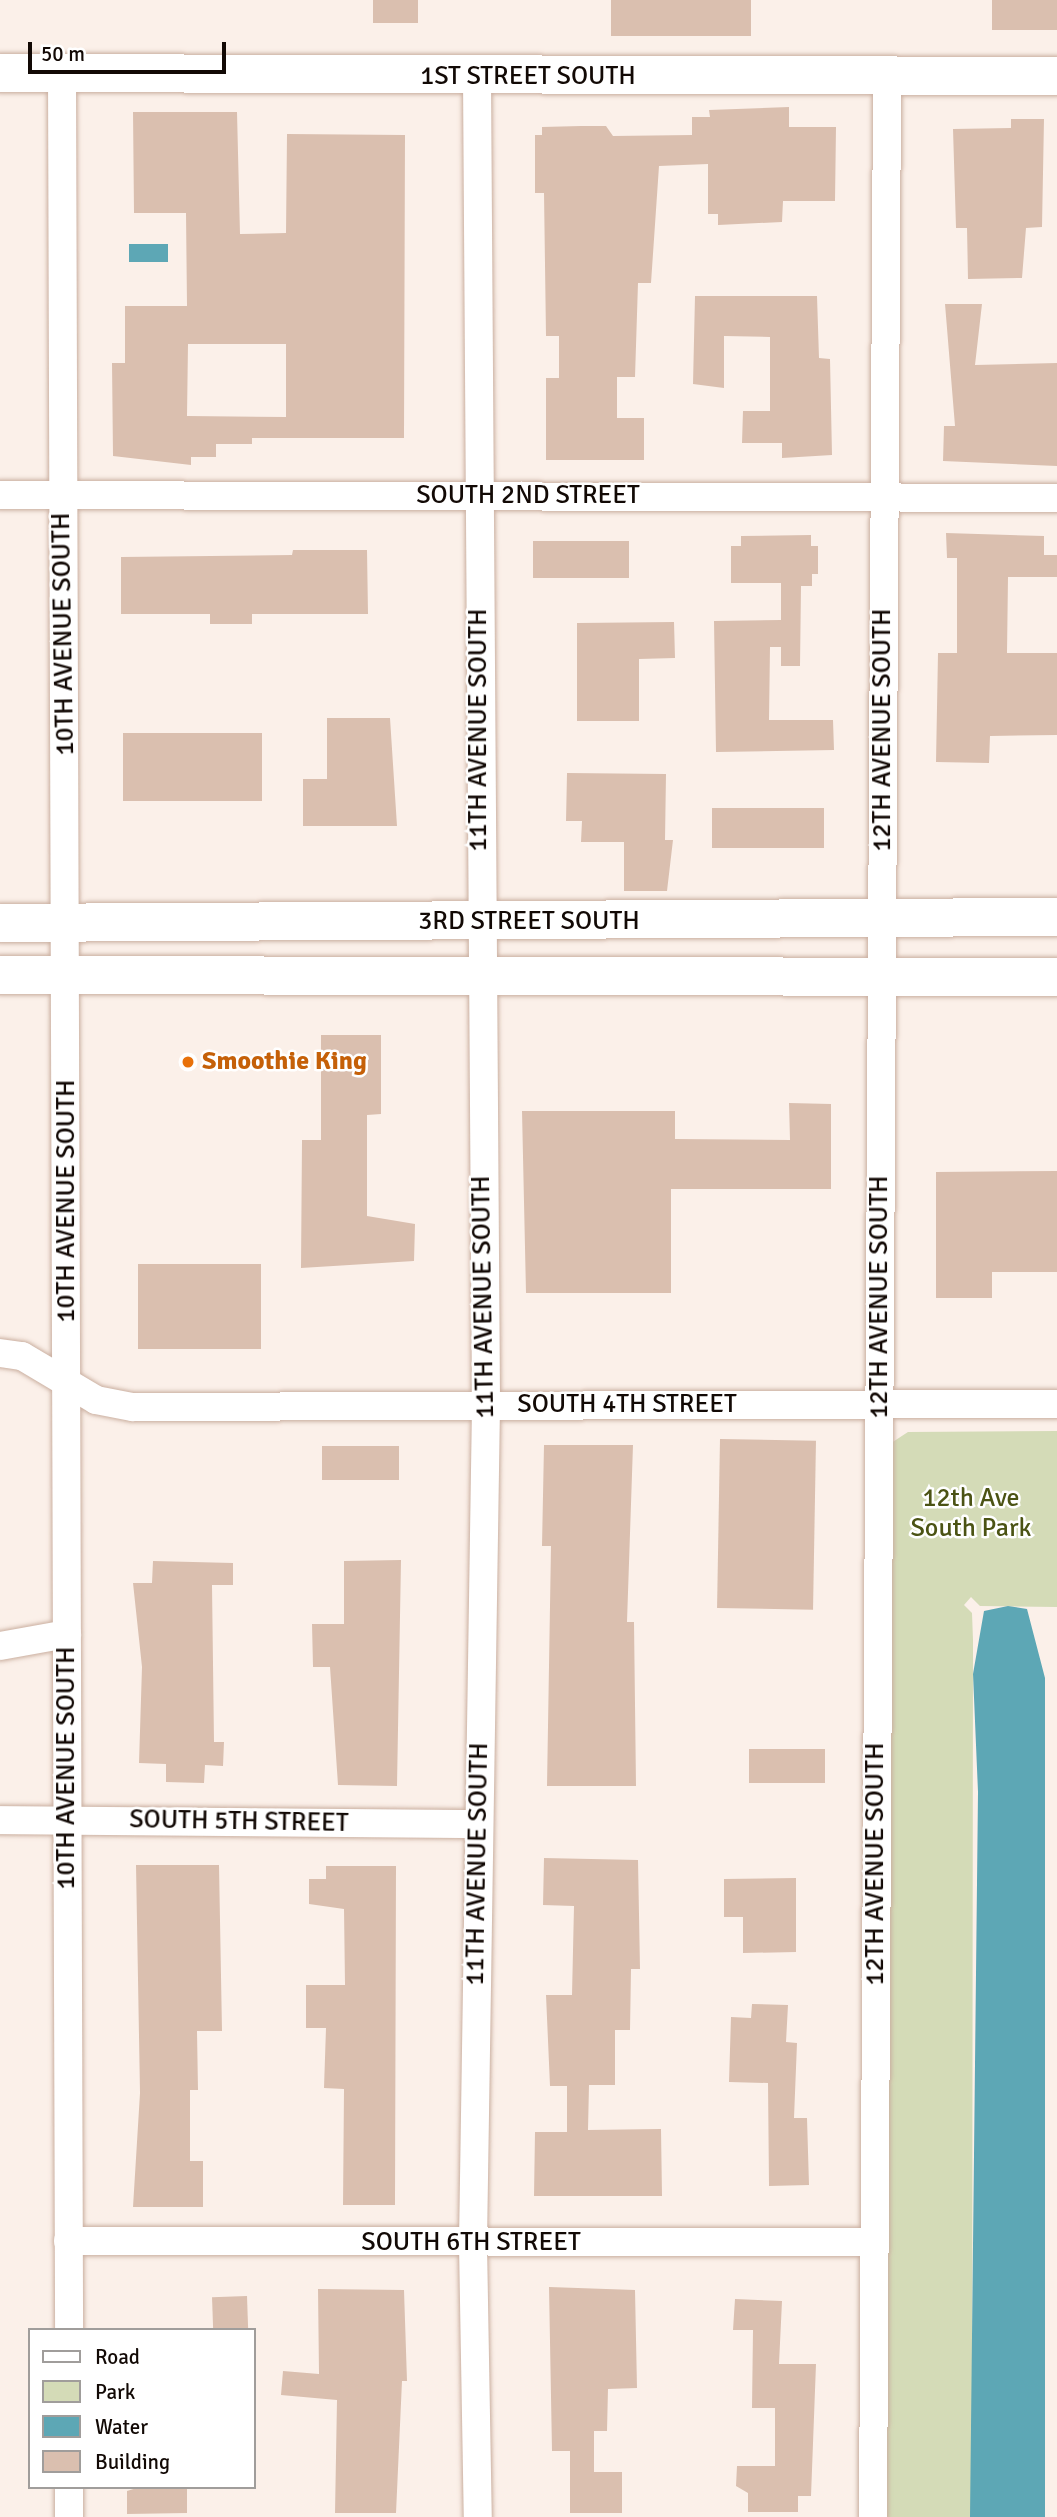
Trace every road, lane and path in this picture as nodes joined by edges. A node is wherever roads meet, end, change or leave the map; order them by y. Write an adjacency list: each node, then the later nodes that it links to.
1 (62, 73): 2 (main road, 1ST STREET SOUTH); 5 (main road, 1ST STREET SOUTH); 7 (street, 10TH AVENUE SOUTH)
2 (0, 74)
3 (1057, 76): 4 (main road, 1ST STREET SOUTH)
4 (887, 77): 5 (main road, 1ST STREET SOUTH); 9 (street, 12TH AVENUE SOUTH)
5 (477, 78): 8 (street, 11TH AVENUE SOUTH)
6 (0, 495): 7 (street, SOUTH 2ND STREET)
7 (63, 495): 8 (street, SOUTH 2ND STREET); 15 (street, 10TH AVENUE SOUTH)
8 (480, 496): 9 (street, SOUTH 2ND STREET); 12 (street, 11TH AVENUE SOUTH)
9 (884, 498): 10 (street, SOUTH 2ND STREET); 13 (street, 12TH AVENUE SOUTH)
10 (1057, 498)
11 (1057, 917): 13 (main road, 3RD STREET SOUTH)
12 (479, 922): 13 (main road, 3RD STREET SOUTH); 15 (main road, 3RD STREET SOUTH); 20 (street, 11TH AVENUE SOUTH)
13 (881, 922): 19 (street, 12TH AVENUE SOUTH)
14 (0, 923): 15 (main road, 3RD STREET SOUTH)
15 (67, 923): 17 (street, 10TH AVENUE SOUTH)
16 (0, 975): 17 (main road)
17 (68, 975): 20 (main road); 22 (street, 10TH AVENUE SOUTH)
18 (1057, 977): 19 (main road)
19 (881, 978): 20 (main road); 23 (street, 12TH AVENUE SOUTH)
20 (478, 979): 25 (street, 11TH AVENUE SOUTH)
21 (0, 1353): 22 (street, SOUTH 4TH STREET)
22 (66, 1378): 25 (street, SOUTH 4TH STREET); 26 (street, 10TH AVENUE SOUTH)
23 (879, 1404): 24 (street, SOUTH 4TH STREET); 25 (street, SOUTH 4TH STREET); 32 (street, 12TH AVENUE SOUTH)
24 (1057, 1404)
25 (486, 1406): 30 (street, 11TH AVENUE SOUTH)
26 (67, 1634): 27 (street); 29 (street, 10TH AVENUE SOUTH)
27 (0, 1646)
28 (0, 1820): 29 (street, SOUTH 5TH STREET)
29 (67, 1821): 30 (street, SOUTH 5TH STREET); 31 (street, 10TH AVENUE SOUTH)
30 (478, 1824): 33 (street, 11TH AVENUE SOUTH)
31 (68, 2241): 33 (street, SOUTH 6TH STREET); 34 (street, 10TH AVENUE SOUTH)
32 (874, 2242): 33 (street, SOUTH 6TH STREET); 38 (street, 12TH AVENUE SOUTH)
33 (473, 2244): 37 (street, 11TH AVENUE SOUTH)
34 (69, 2328)
35 (69, 2489): 36 (street)
36 (69, 2517)
37 (478, 2517)
38 (873, 2517)

